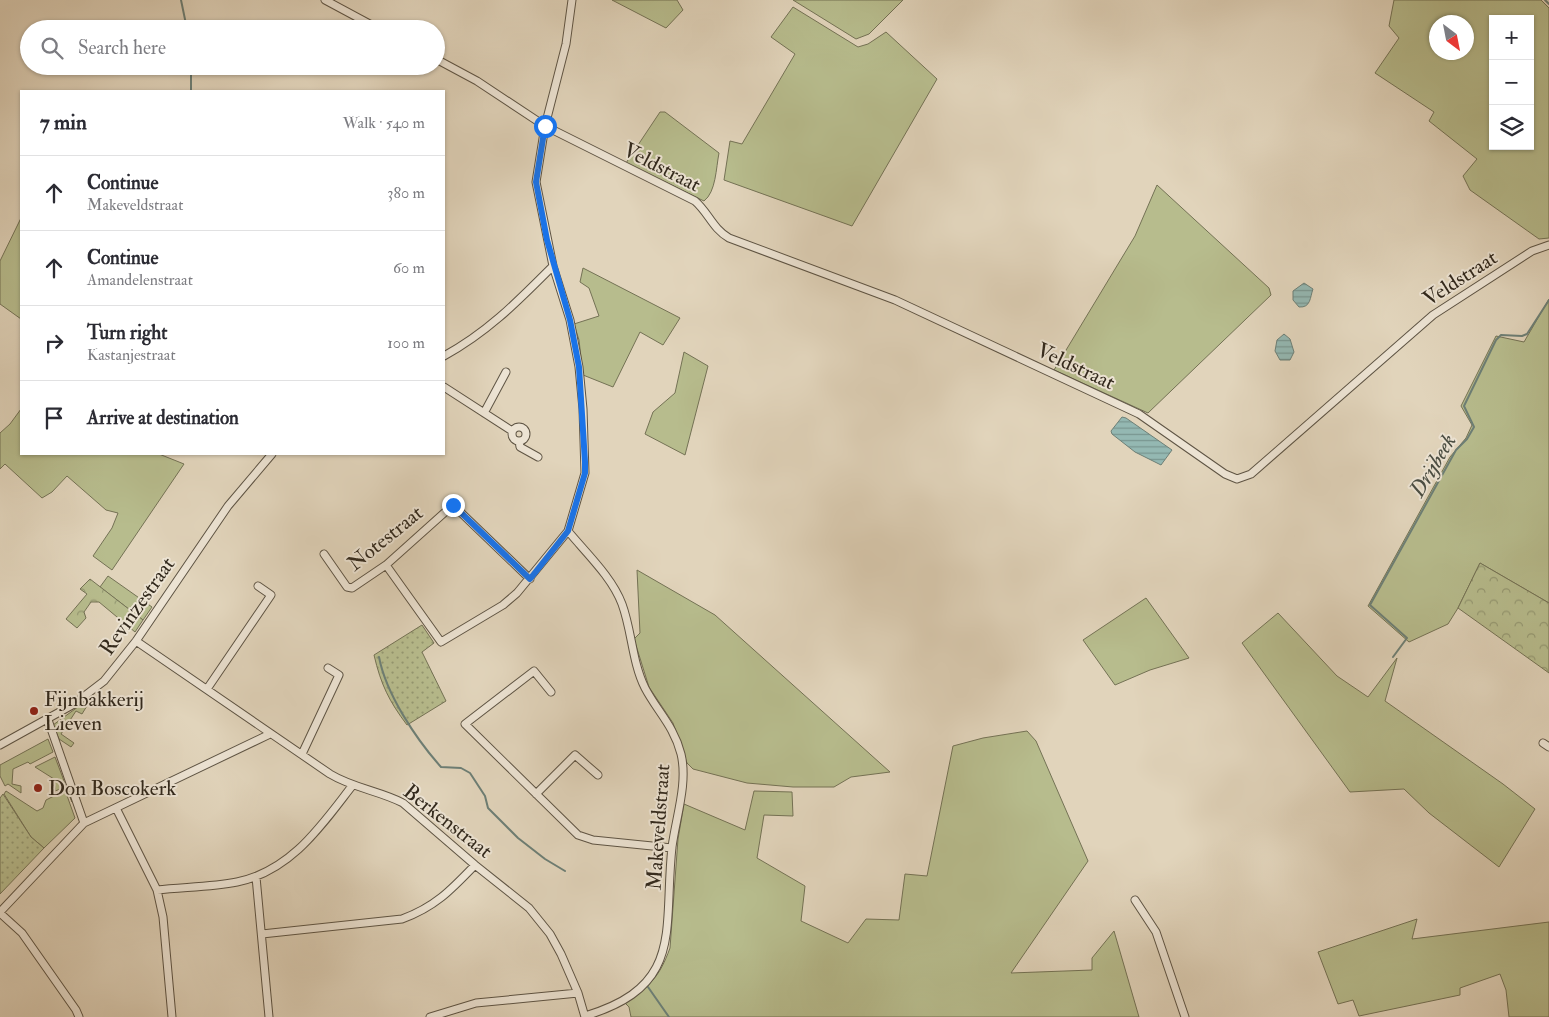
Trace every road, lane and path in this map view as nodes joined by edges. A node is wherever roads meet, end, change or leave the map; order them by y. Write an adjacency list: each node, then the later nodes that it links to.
1 (325, 0): 3 (street)
2 (572, 0): 5 (street)
3 (362, 20)
4 (445, 64): 5 (street)
5 (545, 126): 6 (street, Veldstraat); 7 (street)
6 (1549, 245)
7 (553, 266): 8 (street); 16 (street)
8 (445, 355)
9 (506, 372): 11 (street)
10 (445, 388): 11 (street)
11 (484, 413): 12 (street)
12 (512, 430): 13 (street); 13 (street)
13 (519, 441): 15 (street)
14 (271, 455): 21 (street, Revinzestraat)
15 (538, 457)
16 (568, 531): 19 (street); 34 (street, Makeveldstraat)
17 (324, 554): 18 (street, Notestraat)
18 (386, 565): 19 (street, Notestraat); 19 (street)
19 (530, 579)
20 (258, 586): 23 (street)
21 (136, 641): 23 (street, Berkenstraat); 25 (street, Revinzestraat)
22 (328, 668): 28 (street)
23 (207, 689): 26 (street, Berkenstraat)
24 (551, 692): 31 (street)
25 (48, 720): 27 (street, Revinzestraat); 33 (street)
26 (270, 734): 28 (street, Berkenstraat); 32 (street)
27 (0, 745)
28 (302, 754): 30 (street, Berkenstraat)
29 (598, 775): 31 (street)
30 (352, 786): 35 (street, Berkenstraat); 36 (street)
31 (536, 794): 34 (street)
32 (116, 808): 33 (street); 37 (street)
33 (84, 823): 39 (street)
34 (672, 848): 42 (street, Makeveldstraat)
35 (475, 865): 40 (street); 41 (street, Berkenstraat)
36 (256, 877): 37 (street); 40 (street)
37 (157, 890): 44 (street)
38 (1135, 900): 47 (street)
39 (0, 912): 43 (street)
40 (262, 934): 45 (street)
41 (578, 993): 42 (street, Berkenstraat); 46 (street)
42 (585, 1016)
43 (79, 1017)
44 (172, 1017)
45 (269, 1017)
46 (430, 1017)
47 (1185, 1017)

